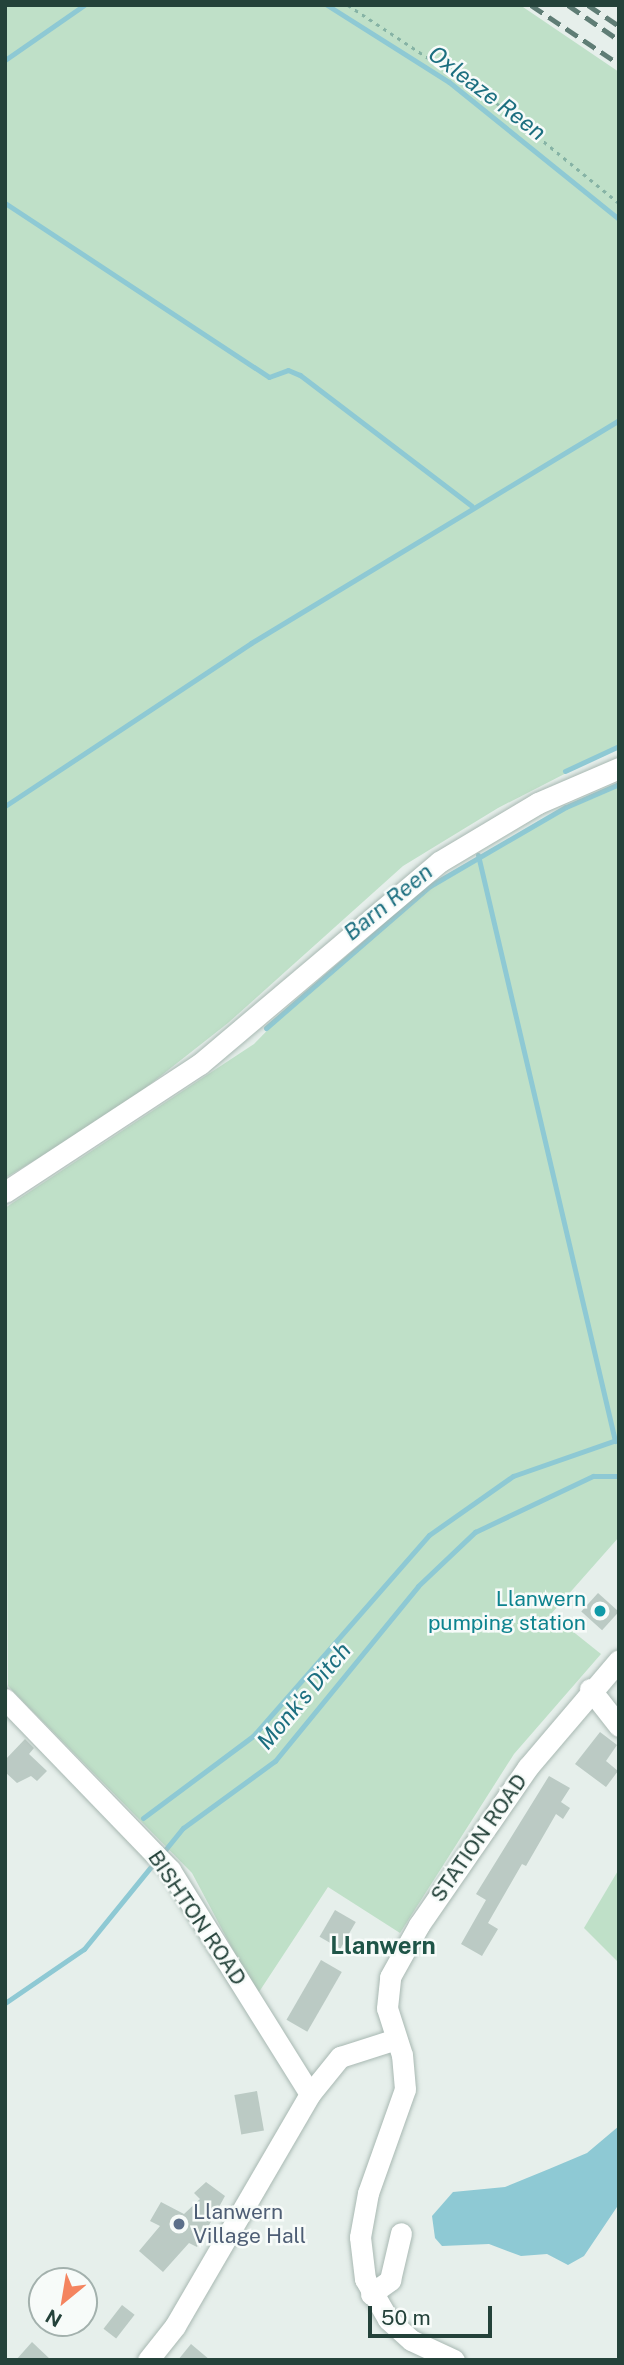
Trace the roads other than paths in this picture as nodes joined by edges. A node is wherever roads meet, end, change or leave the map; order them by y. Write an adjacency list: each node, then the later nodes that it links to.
1 (619, 768): 2 (street)
2 (5, 1192)
3 (619, 1660): 4 (street, STATION ROAD)
4 (590, 1689): 6 (street); 7 (street, STATION ROAD)
5 (5, 1699): 8 (street, BISHTON ROAD)
6 (619, 1726)
7 (396, 2039): 8 (street); 10 (street, STATION ROAD)
8 (310, 2094): 11 (street)
9 (401, 2233): 10 (street)
10 (371, 2294): 12 (street)
11 (148, 2360)
12 (454, 2360)

